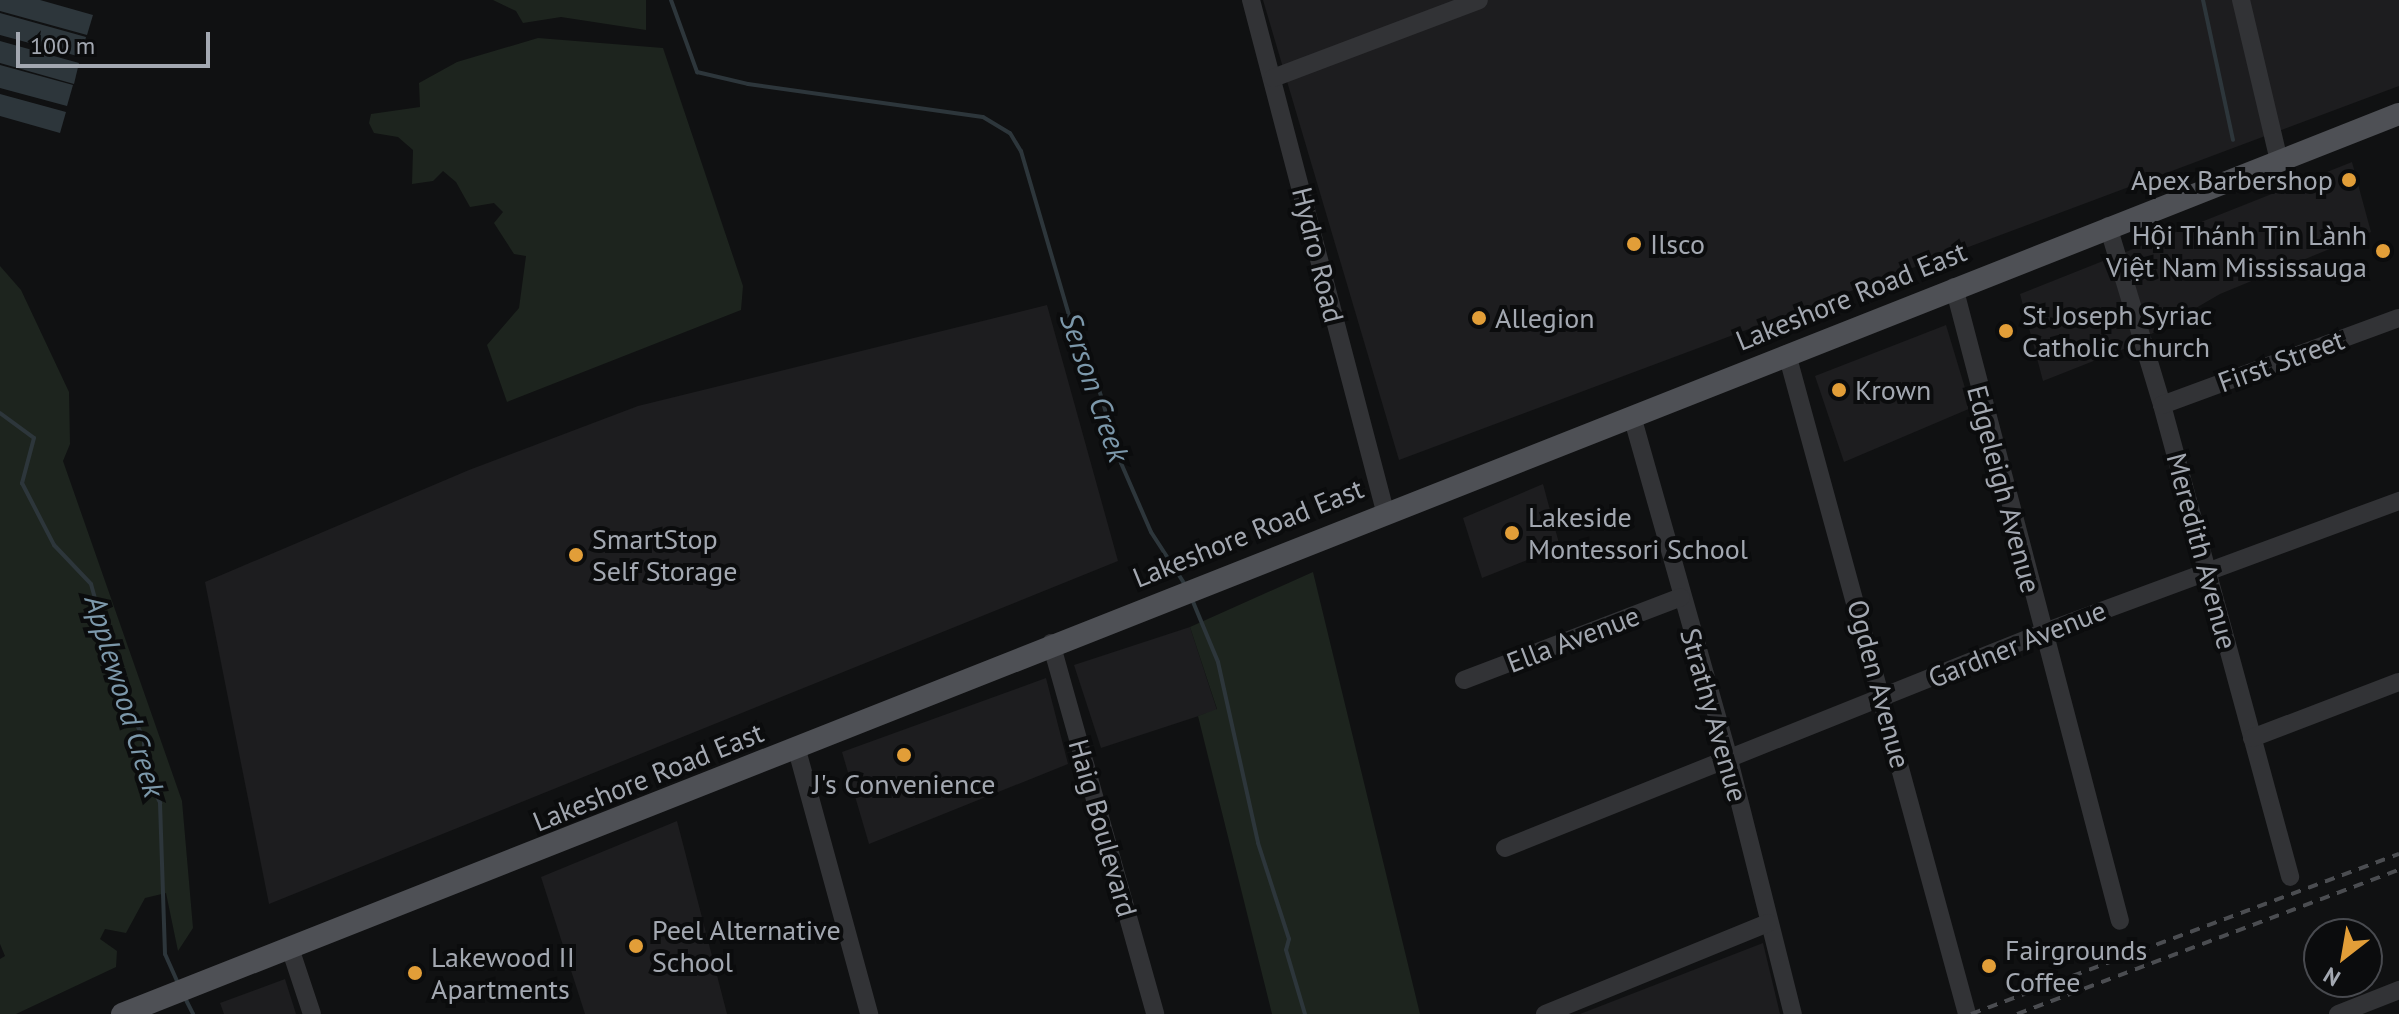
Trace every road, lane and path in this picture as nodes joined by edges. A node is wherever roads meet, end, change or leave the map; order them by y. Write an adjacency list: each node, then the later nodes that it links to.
1 (1251, 0): 4 (street, Hydro Road)
2 (1479, 0): 4 (street)
3 (2241, 0): 6 (street)
4 (1273, 78): 14 (street, Hydro Road)
5 (2399, 114): 6 (main road, Lakeshore Road East)
6 (2279, 161): 7 (main road, Lakeshore Road East)
7 (2108, 226): 8 (main road, Lakeshore Road East); 11 (street, Meredith Avenue)
8 (1954, 287): 10 (main road, Lakeshore Road East); 17 (street, Edgeleigh Avenue)
9 (2399, 318): 11 (street, First Street)
10 (1787, 354): 12 (main road, Lakeshore Road East); 21 (street, Ogden Avenue)
11 (2162, 405): 15 (street, Meredith Avenue)
12 (1632, 416): 14 (main road, Lakeshore Road East); 16 (street, Strathy Avenue)
13 (2399, 501): 15 (street, Gardner Avenue)
14 (1385, 511): 18 (main road, Lakeshore Road East)
15 (2207, 572): 17 (street, Gardner Avenue); 22 (street, Meredith Avenue)
16 (1681, 597): 19 (street, Ella Avenue); 24 (street, Strathy Avenue)
17 (2042, 633): 21 (street, Gardner Avenue); 27 (street, Edgeleigh Avenue)
18 (1051, 643): 23 (main road, Lakeshore Road East); 34 (street, Haig Boulevard)
19 (1464, 680)
20 (2399, 682): 22 (street)
21 (1883, 698): 24 (street, Gardner Avenue); 37 (street, Ogden Avenue)
22 (2252, 738): 26 (street, Meredith Avenue)
23 (797, 750): 29 (main road, Lakeshore Road East); 33 (street)
24 (1728, 756): 25 (street, Gardner Avenue); 28 (street, Strathy Avenue)
25 (1505, 848)
26 (2290, 877)
27 (2120, 921)
28 (1768, 923): 35 (street); 36 (street, Strathy Avenue)
29 (291, 951): 31 (main road, Lakeshore Road East); 32 (street)
30 (2399, 990): 38 (street)
31 (122, 1014)
32 (312, 1014)
33 (869, 1014)
34 (1155, 1014)
35 (1545, 1014)
36 (1793, 1014)
37 (1967, 1014)
38 (2338, 1014)

